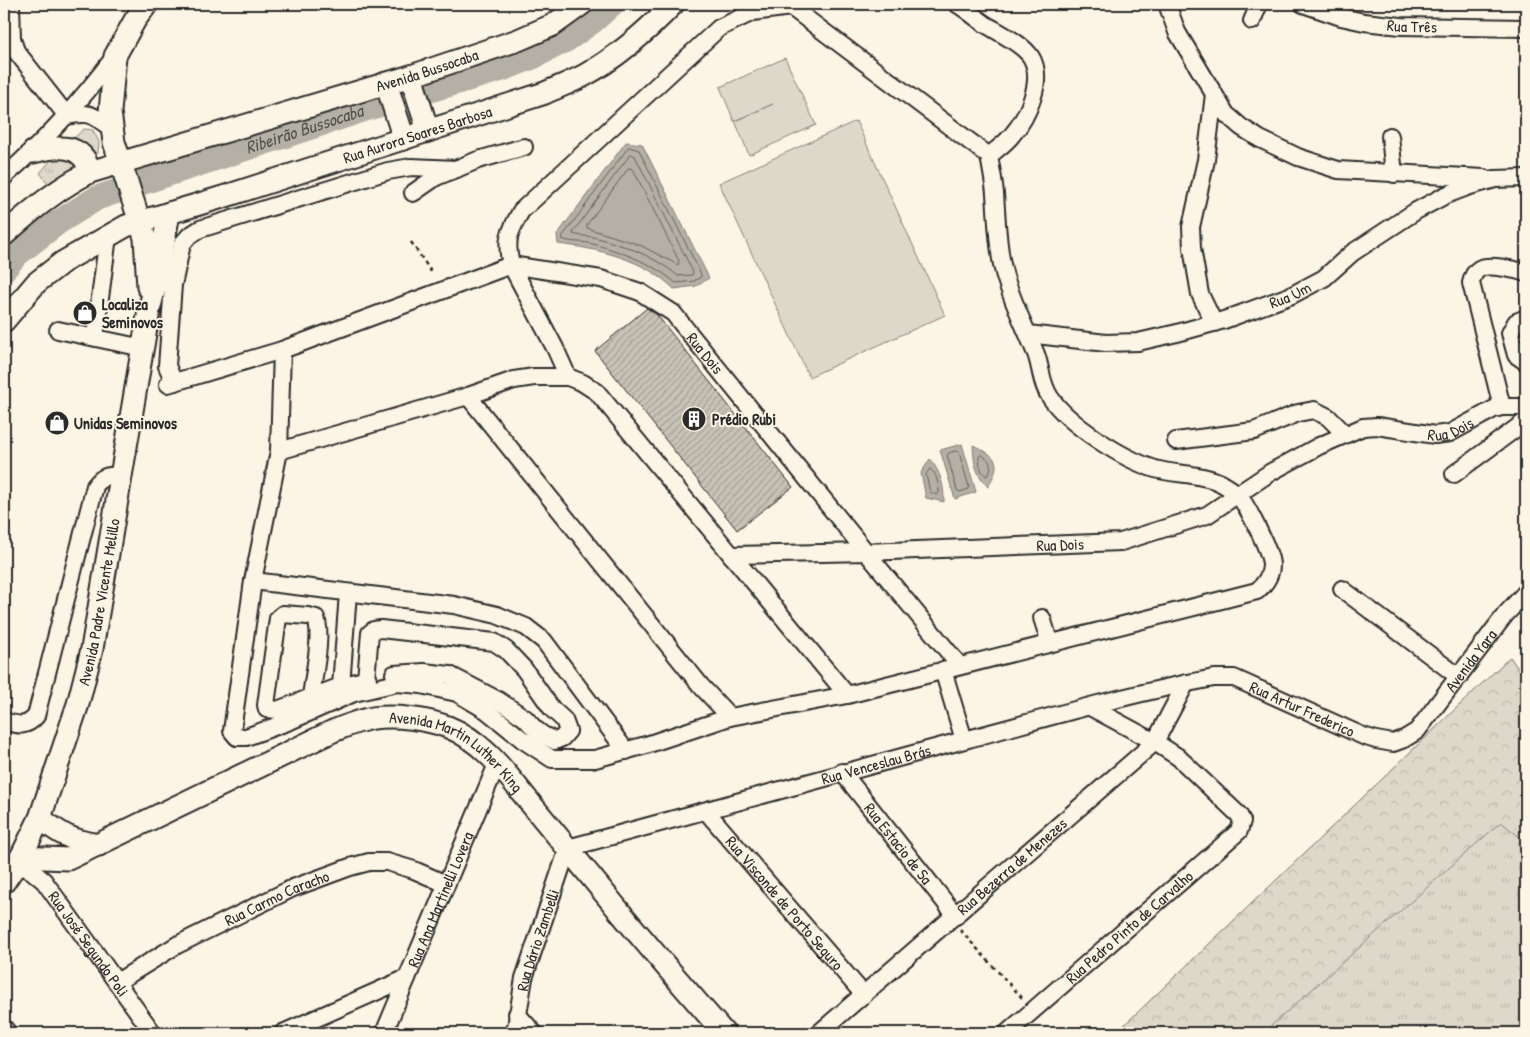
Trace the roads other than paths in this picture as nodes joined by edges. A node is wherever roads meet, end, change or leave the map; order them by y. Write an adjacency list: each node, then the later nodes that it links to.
1 (11, 4): 17 (street)
2 (673, 4): 18 (main road, Rua Aurora Soares Barbosa)
3 (957, 4): 24 (street)
4 (1167, 4): 16 (street)
5 (1259, 4): 11 (street)
6 (1303, 4): 12 (street, Rua Três)
7 (577, 5): 14 (main road, Avenida Bussocaba)
8 (790, 5): 9 (street); 24 (street)
9 (752, 8): 37 (street)
10 (139, 9): 13 (main road)
11 (1252, 21)
12 (1526, 28)
13 (115, 56): 17 (street); 19 (main road, Avenida Padre Vicente Melillo)
14 (412, 79): 15 (main road, Avenida Bussocaba); 18 (main road)
15 (388, 86): 20 (main road); 25 (main road, Avenida Bussocaba)
16 (1214, 94): 28 (street); 42 (street)
17 (67, 116): 19 (street); 23 (street)
18 (427, 126): 20 (main road, Rua Aurora Soares Barbosa)
19 (112, 128): 25 (main road, Avenida Padre Vicente Melillo)
20 (402, 132): 33 (main road, Rua Aurora Soares Barbosa)
21 (1390, 136): 28 (street)
22 (524, 147): 26 (street)
23 (33, 152): 27 (main road); 29 (street)
24 (990, 156): 44 (street)
25 (122, 166): 27 (main road, Avenida Bussocaba); 34 (main road, Avenida Padre Vicente Melillo)
26 (457, 169): 32 (street); 47 (street)
27 (90, 172): 35 (main road, Avenida Bussocaba)
28 (1394, 174): 31 (street)
29 (4, 177)
30 (1526, 178): 31 (street, Rua Um)
31 (1495, 179): 42 (street, Rua Um)
32 (413, 194)
33 (169, 214): 34 (main road, Rua Aurora Soares Barbosa); 39 (main road, Avenida Padre Vicente Melillo)
34 (141, 222): 36 (main road, Rua Aurora Soares Barbosa); 39 (main road, Avenida Padre Vicente Melillo)
35 (4, 235)
36 (108, 236): 41 (main road, Rua Aurora Soares Barbosa); 45 (street)
37 (511, 265): 47 (street); 49 (street); 60 (street, Rua Dois)
38 (1526, 273): 51 (street)
39 (149, 310): 46 (main road, Avenida Padre Vicente Melillo)
40 (1526, 318): 48 (street)
41 (4, 321)
42 (1214, 323): 44 (street, Rua Um)
43 (58, 330): 45 (street)
44 (1028, 334): 59 (street)
45 (95, 337): 46 (street)
46 (143, 348): 58 (main road, Avenida Padre Vicente Melillo)
47 (282, 350): 56 (street)
48 (1526, 362)
49 (568, 377): 50 (street); 61 (street)
50 (468, 396): 56 (street); 77 (street)
51 (1502, 406): 52 (street, Rua Dois); 54 (street, Rua Dois)
52 (1526, 407)
53 (1526, 421): 57 (street)
54 (1345, 434): 55 (street); 59 (street, Rua Dois)
55 (1176, 441)
56 (279, 451): 62 (street)
57 (1454, 474)
58 (121, 475): 78 (street); 86 (main road, Avenida Padre Vicente Melillo)
59 (1238, 495): 60 (street, Rua Dois); 67 (street)
60 (866, 552): 61 (street); 68 (street)
61 (731, 555): 74 (street)
62 (253, 581): 64 (street); 82 (street)
63 (1342, 589): 70 (street)
64 (348, 593): 73 (street); 82 (street)
65 (1526, 593): 70 (street, Avenida Yara)
66 (1042, 618): 67 (street)
67 (1050, 643): 68 (street)
68 (960, 666): 69 (street)
69 (943, 670): 74 (street); 80 (street)
70 (1459, 677): 79 (street, Avenida Yara)
71 (366, 679): 71 (street); 73 (street)
72 (1186, 683): 76 (street, Rua Venceslau Brás); 79 (street, Rua Artur Frederico); 81 (street, Rua Bezerra de Menezes)
73 (341, 686): 75 (street)
74 (847, 694): 77 (street)
75 (311, 697): 75 (street)
76 (1090, 707): 80 (street, Rua Venceslau Brás); 81 (street)
77 (730, 717): 82 (street)
78 (4, 721)
79 (1417, 731)
80 (964, 740): 84 (street, Rua Venceslau Brás)
81 (1155, 742): 92 (street, Rua Bezerra de Menezes); 106 (street, Rua Pedro Pinto de Carvalho)
82 (626, 750)
83 (497, 764): 87 (main road, Avenida Martin Luther King); 88 (main road, Avenida Martin Luther King); 91 (street, Rua Ana Martinelli Lovera)
84 (842, 772): 85 (street, Rua Venceslau Brás); 92 (street, Rua Estacio de Sa)
85 (706, 811): 88 (street, Rua Venceslau Brás); 95 (street, Rua Visconde de Porto Seguro)
86 (40, 818): 87 (main road); 89 (main road, Avenida Padre Vicente Melillo)
87 (99, 844): 89 (main road, Avenida Martin Luther King)
88 (568, 848): 96 (street, Rua Dário Zambelli); 104 (main road, Avenida Martin Luther King)
89 (19, 860): 90 (main road, Avenida Padre Vicente Melillo); 94 (street, Rua José Segundo Poli)
90 (4, 882)
91 (446, 884): 93 (street, Rua Ana Martinelli Lovera); 94 (street, Rua Carmo Caracho)
92 (954, 918): 95 (street, Rua Bezerra de Menezes)
93 (407, 978): 100 (street); 101 (street, Rua Ana Martinelli Lovera)
94 (117, 982): 99 (street, Rua José Segundo Poli)
95 (864, 995): 105 (street, Rua Bezerra de Menezes)
96 (517, 1014): 102 (street, Rua Dário Zambelli); 103 (street)
97 (4, 1028): 98 (street)
98 (8, 1033)
99 (153, 1033)
100 (283, 1033)
101 (384, 1033)
102 (515, 1033)
103 (534, 1033)
104 (724, 1033)
105 (818, 1033)
106 (1007, 1033)

